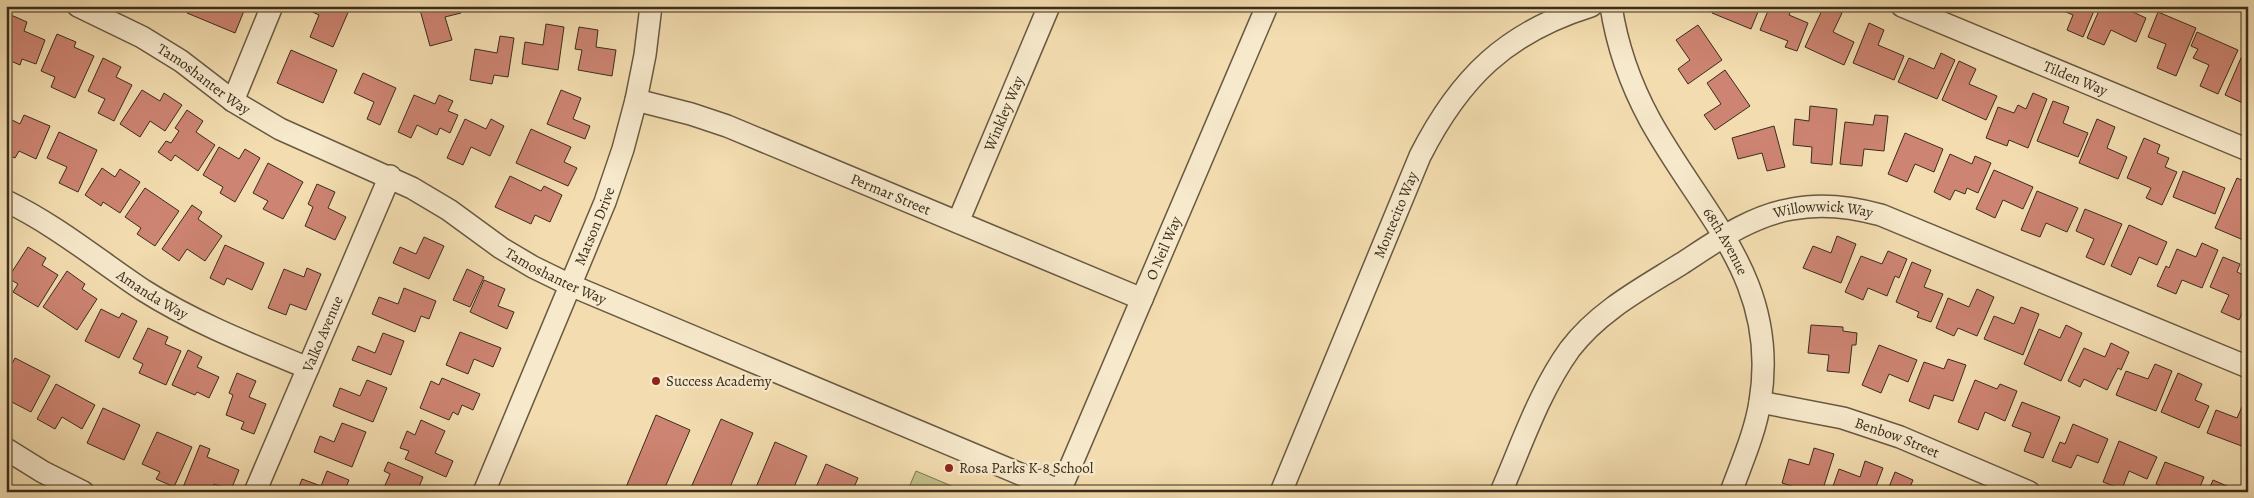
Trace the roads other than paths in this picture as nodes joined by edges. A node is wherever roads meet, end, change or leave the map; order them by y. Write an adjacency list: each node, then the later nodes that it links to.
1 (78, 6): 10 (street, Tamoshanter Way)
2 (272, 6): 10 (street)
3 (651, 6): 9 (street, Matson Drive)
4 (1049, 6): 14 (street, Winkley Way)
5 (1267, 6): 17 (street, O Neil Way)
6 (1591, 6): 26 (street, Montecito Way)
7 (1612, 6): 15 (street, 68th Avenue)
8 (1902, 6): 11 (street, Tilden Way)
9 (636, 100): 14 (street, Permar Street); 16 (street, Matson Drive)
10 (233, 101): 12 (street, Tamoshanter Way)
11 (2248, 150)
12 (390, 176): 16 (street, Tamoshanter Way); 19 (street, Valko Avenue)
13 (6, 201): 19 (street, Amanda Way)
14 (958, 222): 17 (street, Permar Street)
15 (1725, 236): 18 (street, Willowwick Way); 20 (street, 68th Avenue); 27 (street, Willowwick Way)
16 (570, 285): 22 (street, Tamoshanter Way); 25 (street, Matson Drive)
17 (1142, 299): 22 (street, O Neil Way)
18 (2248, 367)
19 (308, 368): 24 (street, Valko Avenue)
20 (1760, 402): 28 (street, 68th Avenue); 29 (street, Benbow Street)
21 (6, 449): 23 (street)
22 (1062, 491)
23 (83, 492)
24 (255, 492)
25 (484, 492)
26 (1280, 492)
27 (1501, 492)
28 (1730, 492)
29 (2029, 492)

